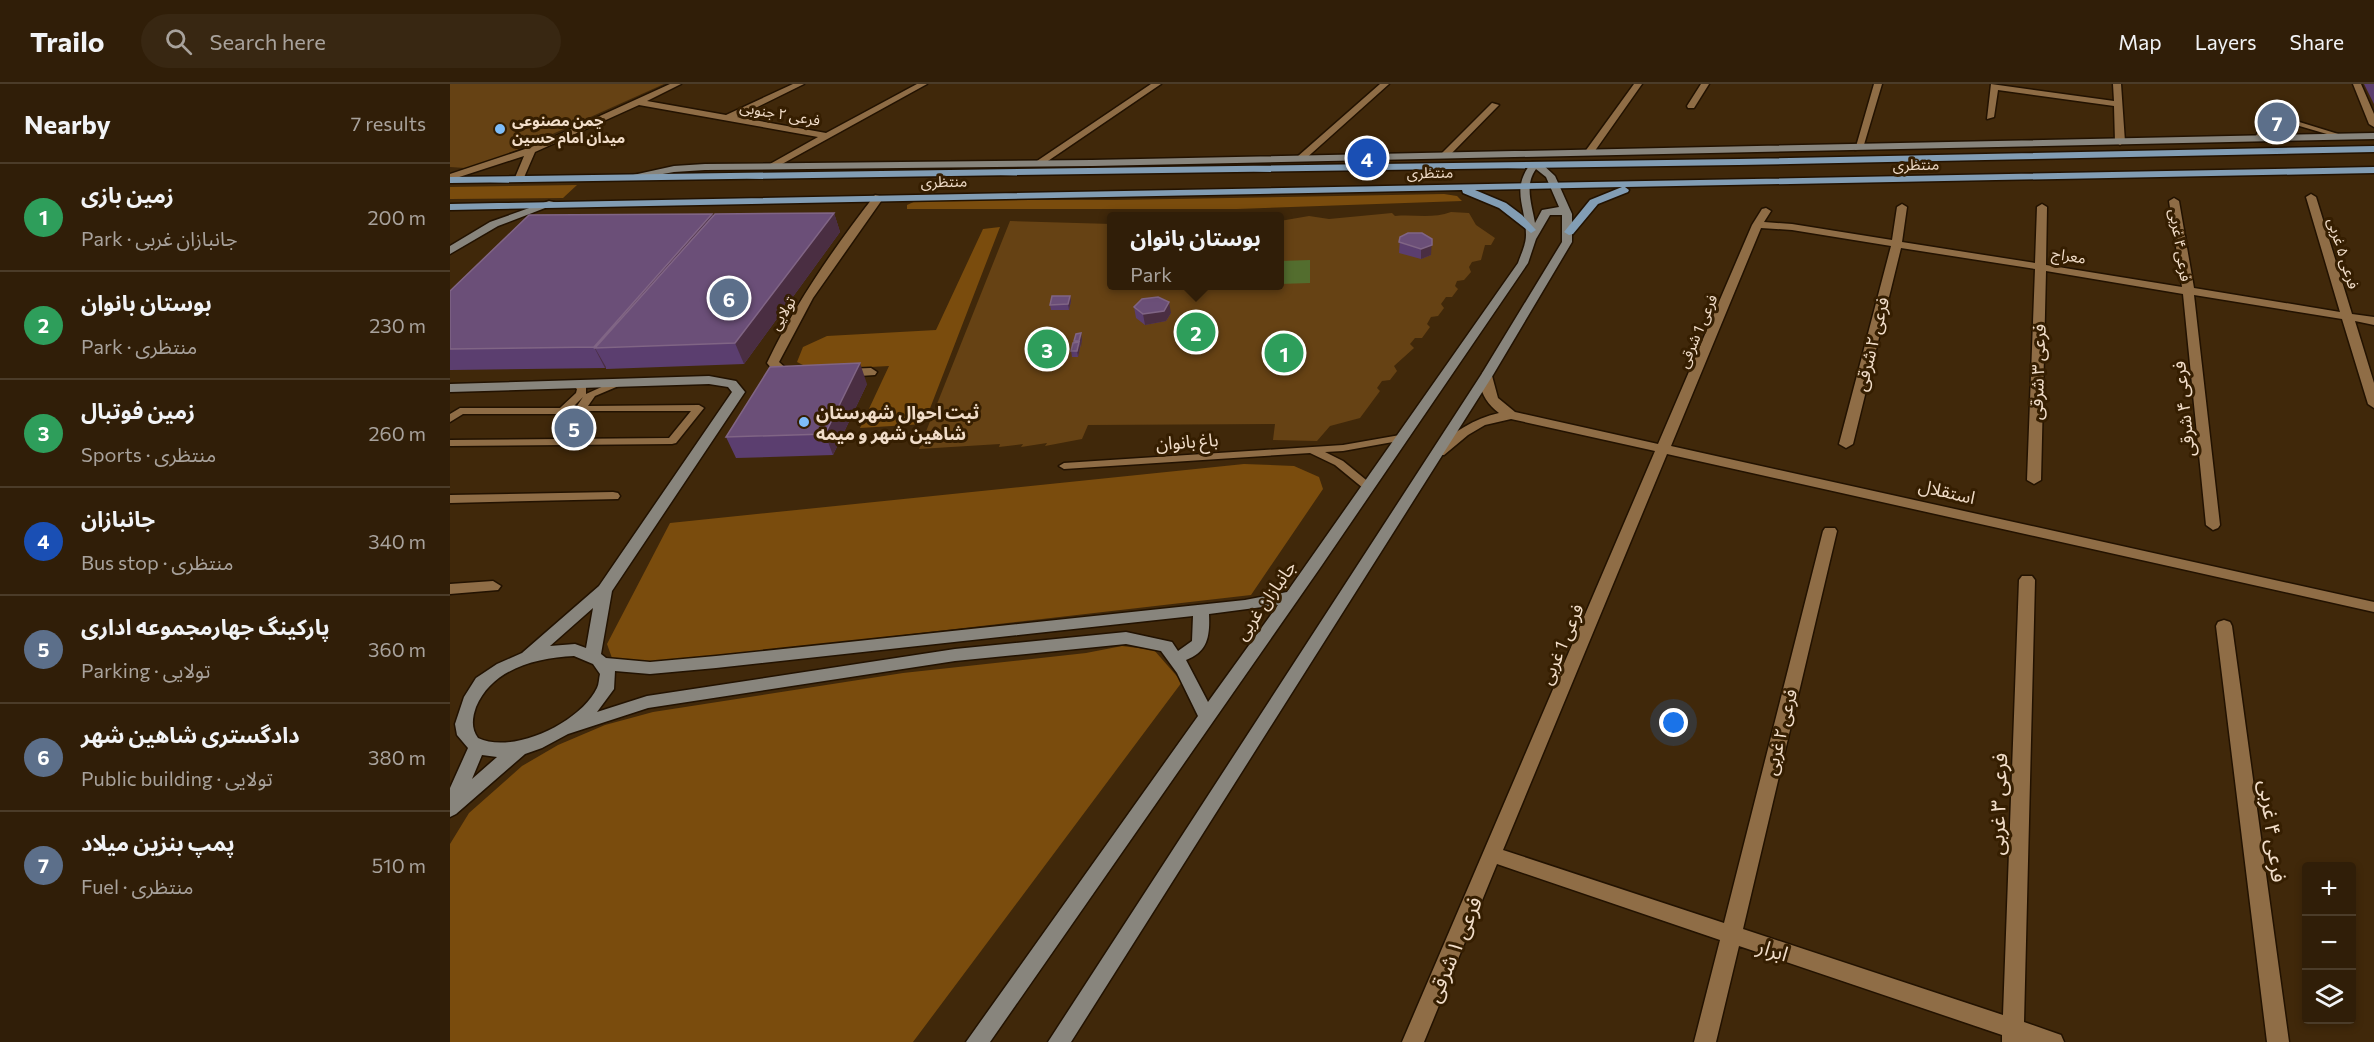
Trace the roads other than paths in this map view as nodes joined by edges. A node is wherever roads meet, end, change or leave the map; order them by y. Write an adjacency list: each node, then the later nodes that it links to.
1 (677, 84): 12 (street)
2 (923, 84): 19 (street)
3 (1157, 84): 35 (street)
4 (1385, 84): 32 (street)
5 (1638, 84): 30 (street)
6 (1703, 84): 15 (street)
7 (1878, 84): 25 (street)
8 (2117, 84): 13 (street)
9 (2356, 84): 18 (street)
10 (798, 85): 17 (street)
11 (1995, 85): 13 (street); 16 (street)
12 (637, 102): 17 (street, فرعی ۲ جنوبی); 26 (street)
13 (2118, 104): 24 (street)
14 (1495, 105): 31 (street)
15 (1690, 106)
16 (1990, 117)
17 (728, 118): 19 (street, فرعی ۲ جنوبی)
18 (2374, 124)
19 (826, 136): 37 (street)
20 (2374, 136): 21 (street, منتظری)
21 (2345, 137): 22 (street, منتظری); 23 (lane)
22 (2290, 138): 23 (street, منتظری); 29 (main road)
23 (2258, 139): 24 (street, منتظری)
24 (2120, 142): 25 (street, منتظری)
25 (1858, 148): 27 (street, منتظری)
26 (531, 149): 42 (street); 43 (street)
27 (1813, 149): 30 (street, منتظری); 33 (main road)
28 (2374, 149): 29 (main road, منتظری)
29 (2267, 152): 33 (main road, منتظری)
30 (1589, 153): 31 (street, منتظری)
31 (1444, 156): 32 (street, منتظری)
32 (1300, 159): 35 (street, منتظری)
33 (1818, 160): 34 (main road, منتظری)
34 (1738, 162): 38 (main road); 40 (main road, منتظری)
35 (1039, 163): 37 (street, منتظری)
36 (1483, 165): 40 (main road, منتظری); 41 (main road, منتظری); 48 (main road)
37 (773, 166): 41 (street, منتظری)
38 (1622, 170): 40 (main road); 45 (main road)
39 (2374, 170): 44 (main road, منتظری)
40 (1534, 172): 46 (street); 46 (main road, منتظری); 48 (main road, منتظری); 60 (street)
41 (629, 177): 43 (main road, منتظری)
42 (450, 179): 43 (main road, منتظری)
43 (519, 180)
44 (1661, 183): 45 (main road, منتظری); 59 (main road)
45 (1627, 184): 46 (main road, منتظری)
46 (1556, 186): 57 (street)
47 (1447, 187): 48 (main road, منتظری); 49 (main road, منتظری); 60 (main road)
48 (1494, 187)
49 (879, 197): 52 (main road, منتظری); 69 (street, تولایی)
50 (2312, 197): 65 (street, فرعی ۵ غربی)
51 (2174, 201): 64 (street, فرعی ۴ غربی)
52 (553, 203): 53 (main road, منتظری); 62 (street)
53 (450, 207)
54 (1902, 207): 61 (street)
55 (2042, 207): 63 (street)
56 (1766, 211): 58 (street, فرعی 1 شرقی)
57 (1567, 214): 59 (street); 60 (street, جانبازان غربی)
58 (1757, 225): 61 (street, معراج); 80 (street, فرعی 1 شرقی)
59 (1569, 232): 70 (street)
60 (1531, 235): 77 (street, جانبازان غربی)
61 (1897, 243): 63 (street, معراج); 79 (street, فرعی ۲ شرقی)
62 (451, 250)
63 (2040, 265): 64 (street, معراج); 84 (street, فرعی ۳ شرقی)
64 (2188, 289): 65 (street, معراج); 88 (street, فرعی ۴ شرقی)
65 (2347, 317): 66 (street, معراج); 74 (street, فرعی ۵ غربی)
66 (2374, 321)
67 (871, 372): 68 (street)
68 (829, 374)
69 (807, 375)
70 (1487, 375): 75 (street); 82 (street)
71 (618, 383): 72 (street); 78 (lane); 93 (street)
72 (576, 384): 73 (street); 76 (lane)
73 (450, 388)
74 (2374, 404)
75 (1511, 415): 80 (street, استقلال); 82 (street)
76 (450, 419)
77 (1400, 438): 81 (lane, باغ بانوان); 85 (street, جانبازان غربی)
78 (450, 443)
79 (1846, 444)
80 (1665, 448): 95 (street, استقلال); 106 (street, فرعی 1 غربی)
81 (1313, 450): 83 (lane, باغ بانوان); 85 (lane)
82 (1439, 452): 110 (street)
83 (1064, 466)
84 (2034, 480)
85 (1367, 486): 94 (street, جانبازان غربی)
86 (613, 496): 87 (street)
87 (450, 500)
88 (2213, 525)
89 (1830, 531): 107 (street, فرعی ۲ غربی)
90 (2027, 580): 108 (street, فرعی ۳ غربی)
91 (493, 586): 92 (street)
92 (450, 589)
93 (604, 590): 98 (street); 100 (street)
94 (1291, 597): 96 (street); 101 (street, جانبازان غربی)
95 (2374, 607)
96 (1201, 610): 99 (street); 100 (street)
97 (2224, 626): 114 (street, فرعی ۴ غربی)
98 (528, 657): 100 (street); 104 (street)
99 (1174, 658): 101 (street); 102 (street)
100 (599, 659): 102 (street)
101 (1207, 718): 109 (street, جانبازان غربی)
102 (569, 728): 103 (street)
103 (520, 748): 104 (street); 105 (street)
104 (476, 749): 105 (street)
105 (450, 809)
106 (1493, 855): 107 (street, ابرار); 111 (street, فرعی ۱ شرقی)
107 (1729, 934): 108 (street, ابرار); 112 (street)
108 (2013, 1035): 113 (street, ابرار)
109 (977, 1042)
110 (1059, 1042)
111 (1413, 1042)
112 (1705, 1042)
113 (2053, 1042)
114 (2278, 1042)

